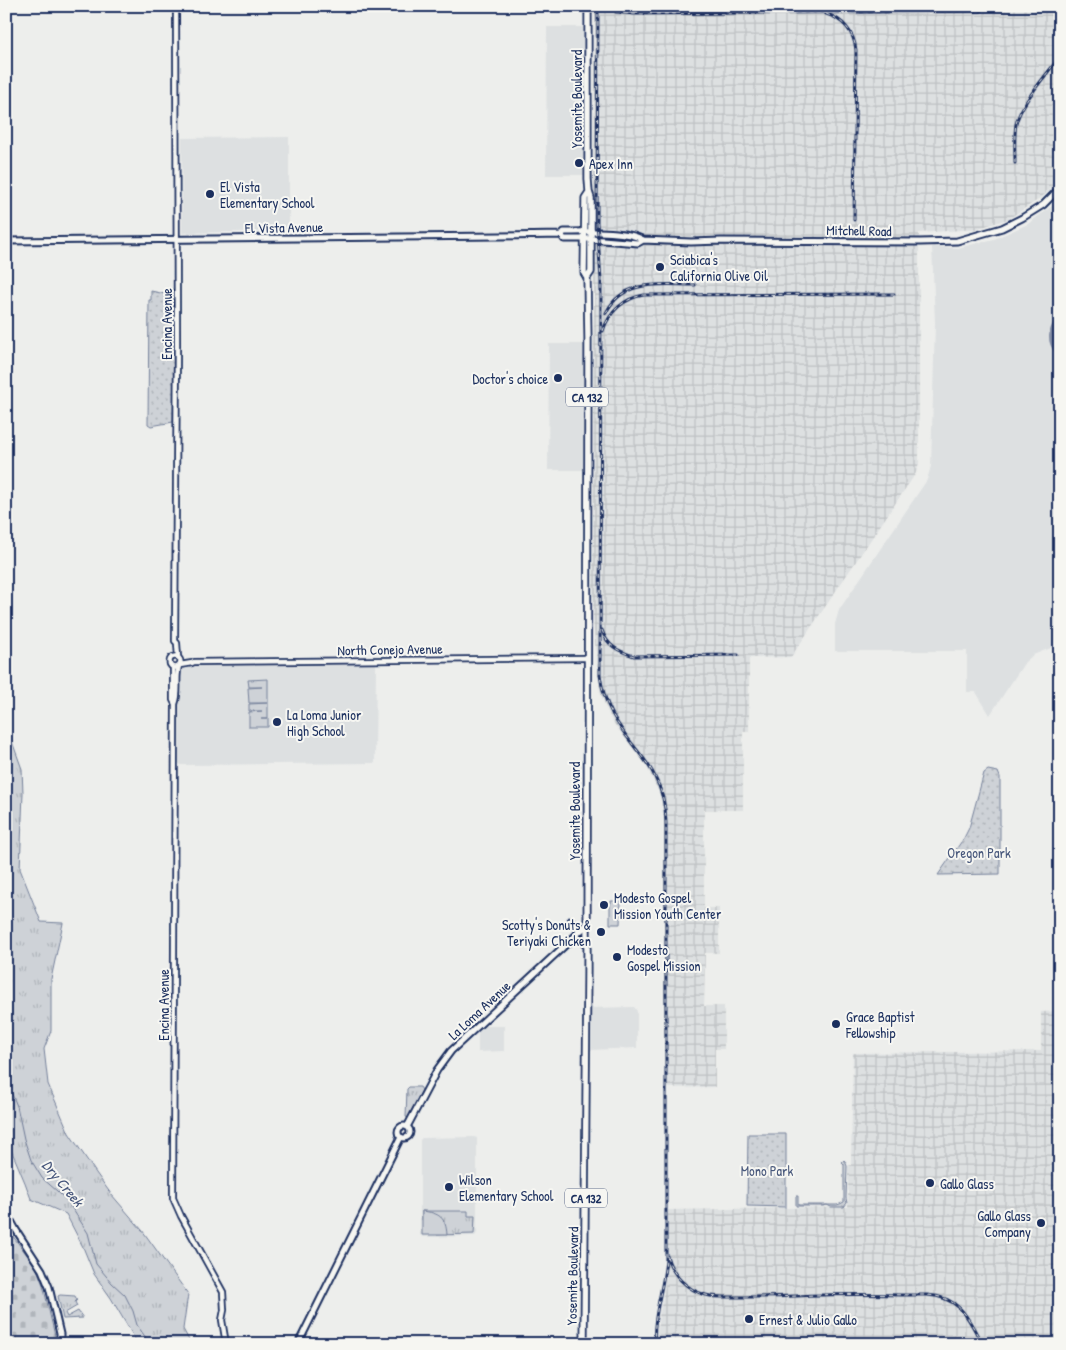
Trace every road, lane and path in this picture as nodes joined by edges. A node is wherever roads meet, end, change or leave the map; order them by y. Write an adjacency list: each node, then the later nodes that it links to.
1 (176, 6): 6 (street, Encina Avenue)
2 (588, 6): 4 (main road, Yosemite Boulevard / CA 132)
3 (1060, 188): 8 (main road, Mitchell Road)
4 (588, 232): 5 (main road, El Vista Avenue); 7 (main road, Yosemite Boulevard / CA 132); 8 (main road, Mitchell Road)
5 (562, 235): 6 (main road, El Vista Avenue); 7 (main road, El Vista Avenue)
6 (177, 239): 9 (main road, El Vista Avenue); 10 (street, Encina Avenue)
7 (588, 239): 8 (main road, Mitchell Road); 11 (main road, Yosemite Boulevard / CA 132)
8 (643, 240)
9 (6, 241)
10 (176, 658): 12 (street, North Conejo Avenue); 13 (street); 14 (street)
11 (587, 658): 12 (street, North Conejo Avenue); 17 (main road, Yosemite Boulevard / CA 132)
12 (194, 662): 13 (street, North Conejo Avenue)
13 (179, 665): 14 (street); 15 (street, Encina Avenue)
14 (172, 667): 15 (street, Encina Avenue)
15 (175, 704): 25 (street, Encina Avenue)
16 (570, 921): 18 (main road)
17 (586, 925): 18 (main road, La Loma Avenue); 20 (main road, Yosemite Boulevard / CA 132)
18 (577, 934): 19 (main road, La Loma Avenue)
19 (570, 941): 20 (main road); 21 (main road, La Loma Avenue)
20 (587, 946): 27 (main road, Yosemite Boulevard / CA 132)
21 (407, 1127): 22 (main road); 22 (main road)
22 (401, 1137): 26 (main road)
23 (6, 1212): 24 (main road)
24 (60, 1344)
25 (226, 1344)
26 (298, 1344)
27 (584, 1344)

